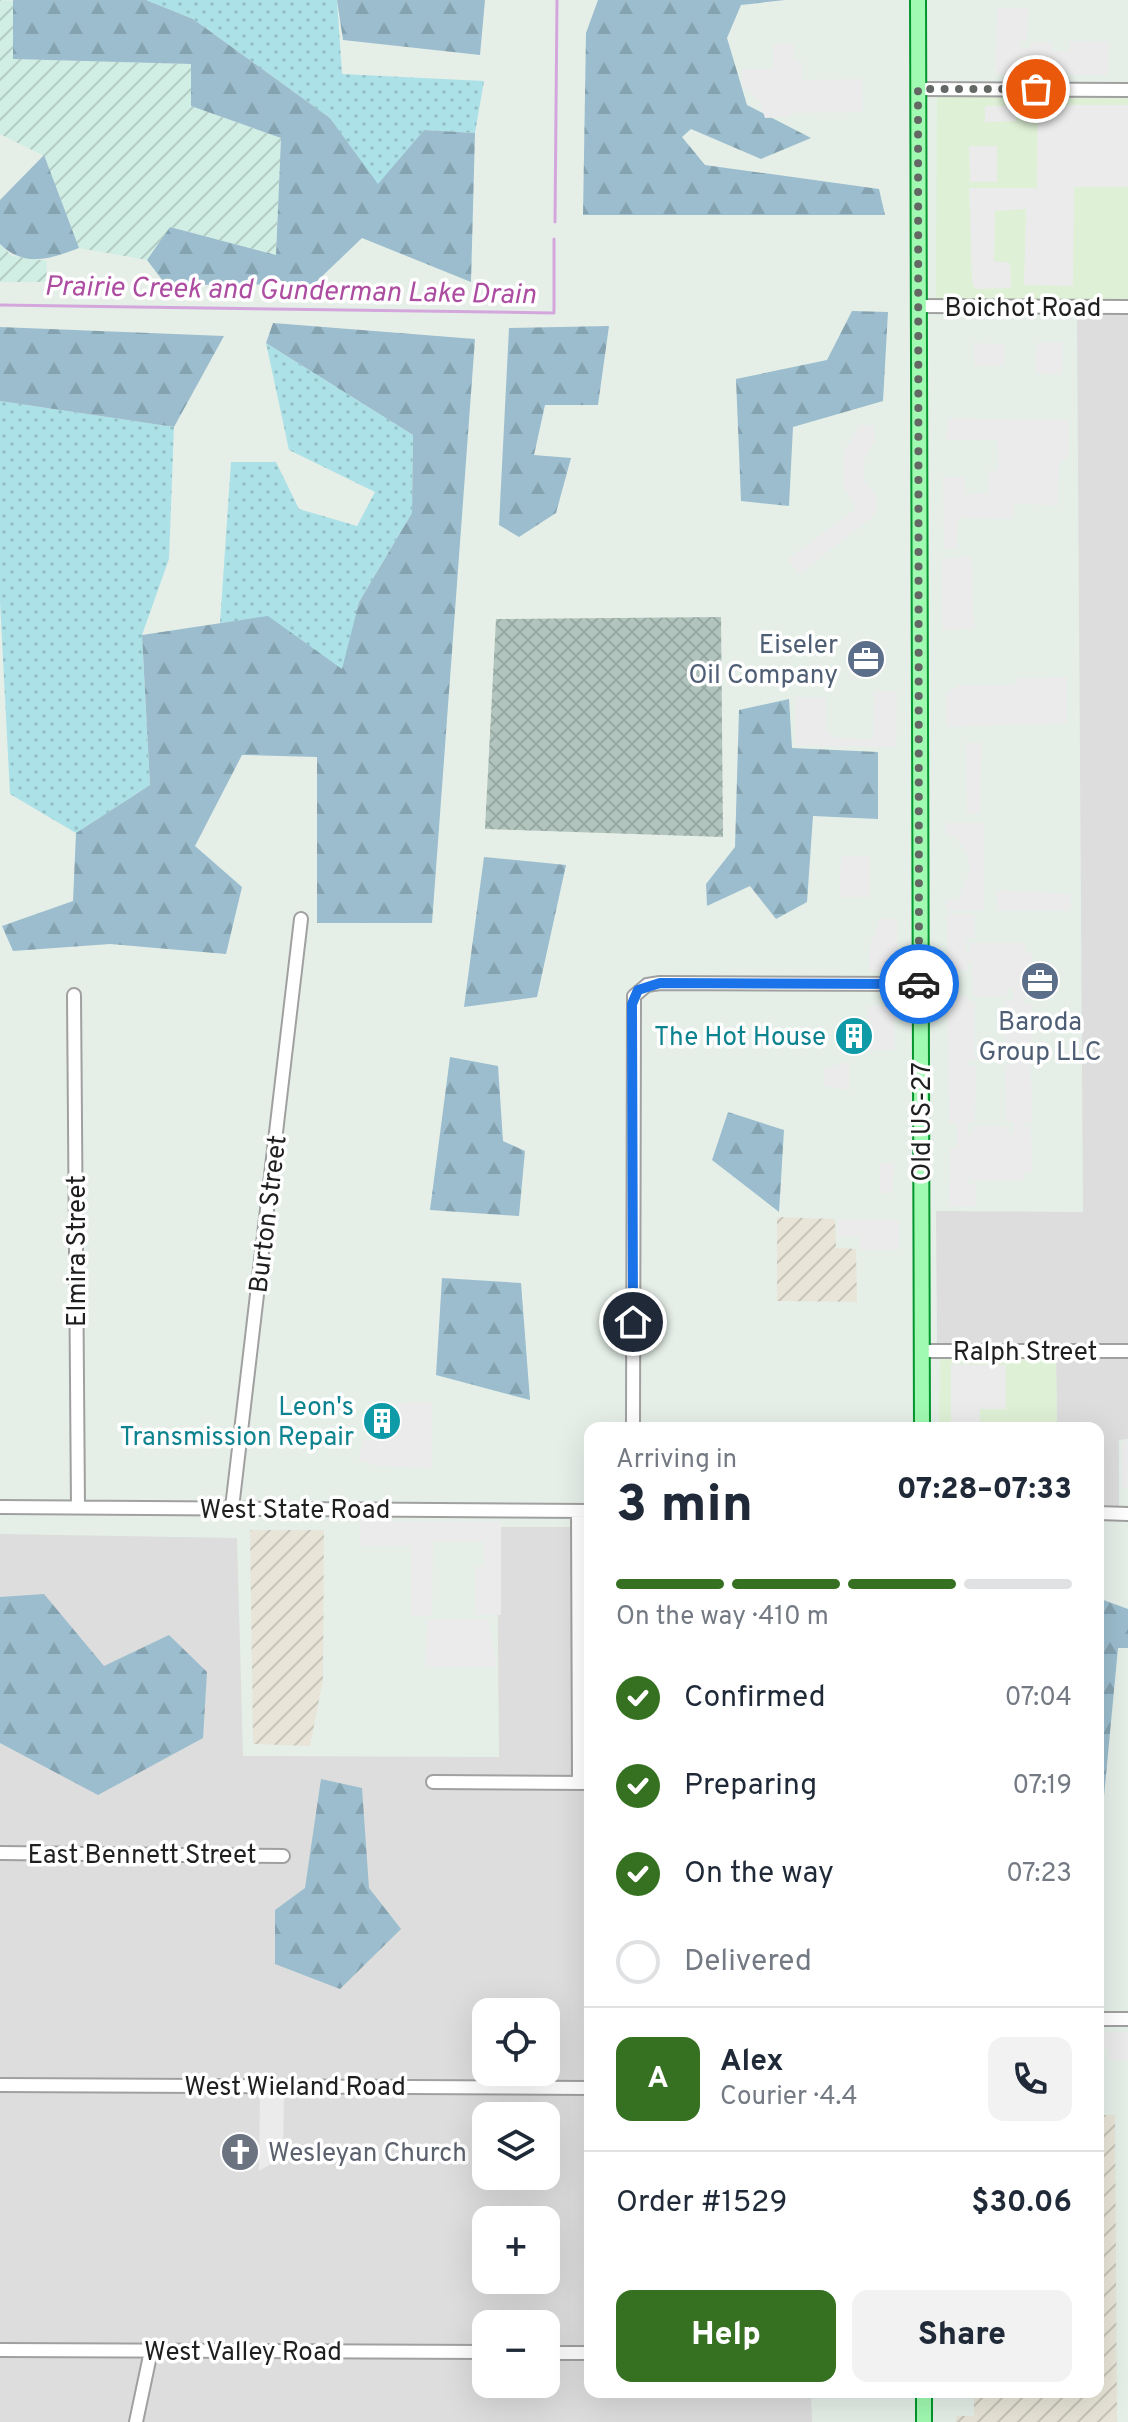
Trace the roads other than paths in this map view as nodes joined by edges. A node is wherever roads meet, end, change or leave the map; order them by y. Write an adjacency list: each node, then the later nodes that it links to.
1 (918, 0): 2 (main road, Old US-27)
2 (918, 89): 3 (street); 4 (main road, Old US-27)
3 (1128, 90)
4 (918, 306): 5 (street, Boichot Road); 7 (main road, Old US-27)
5 (1128, 307)
6 (301, 919): 15 (street, Burton Street)
7 (921, 984): 9 (main road, Old US-27); 11 (street)
8 (74, 995): 14 (street, Elmira Street)
9 (922, 1351): 10 (street, Ralph Street); 12 (main road, Old US-27)
10 (1128, 1351)
11 (633, 1422)
12 (922, 1422)
13 (0, 1507): 14 (street, West State Road)
14 (78, 1507): 15 (street, West State Road)
15 (232, 1508): 16 (street, West State Road)
16 (584, 1511): 20 (street)
17 (1104, 1513): 18 (street)
18 (1128, 1514)
19 (433, 1782): 20 (street)
20 (584, 1783)
21 (0, 1853): 22 (street, East Bennett Street)
22 (283, 1856)
23 (1104, 2019): 24 (street)
24 (1128, 2019)
25 (0, 2085): 26 (street, West Wieland Road)
26 (584, 2088)
27 (0, 2350): 28 (street, West Valley Road)
28 (151, 2351): 29 (street, West Valley Road); 33 (street)
29 (472, 2352)
30 (560, 2353): 31 (street)
31 (584, 2353)
32 (924, 2398): 34 (main road)
33 (136, 2422)
34 (924, 2422)

